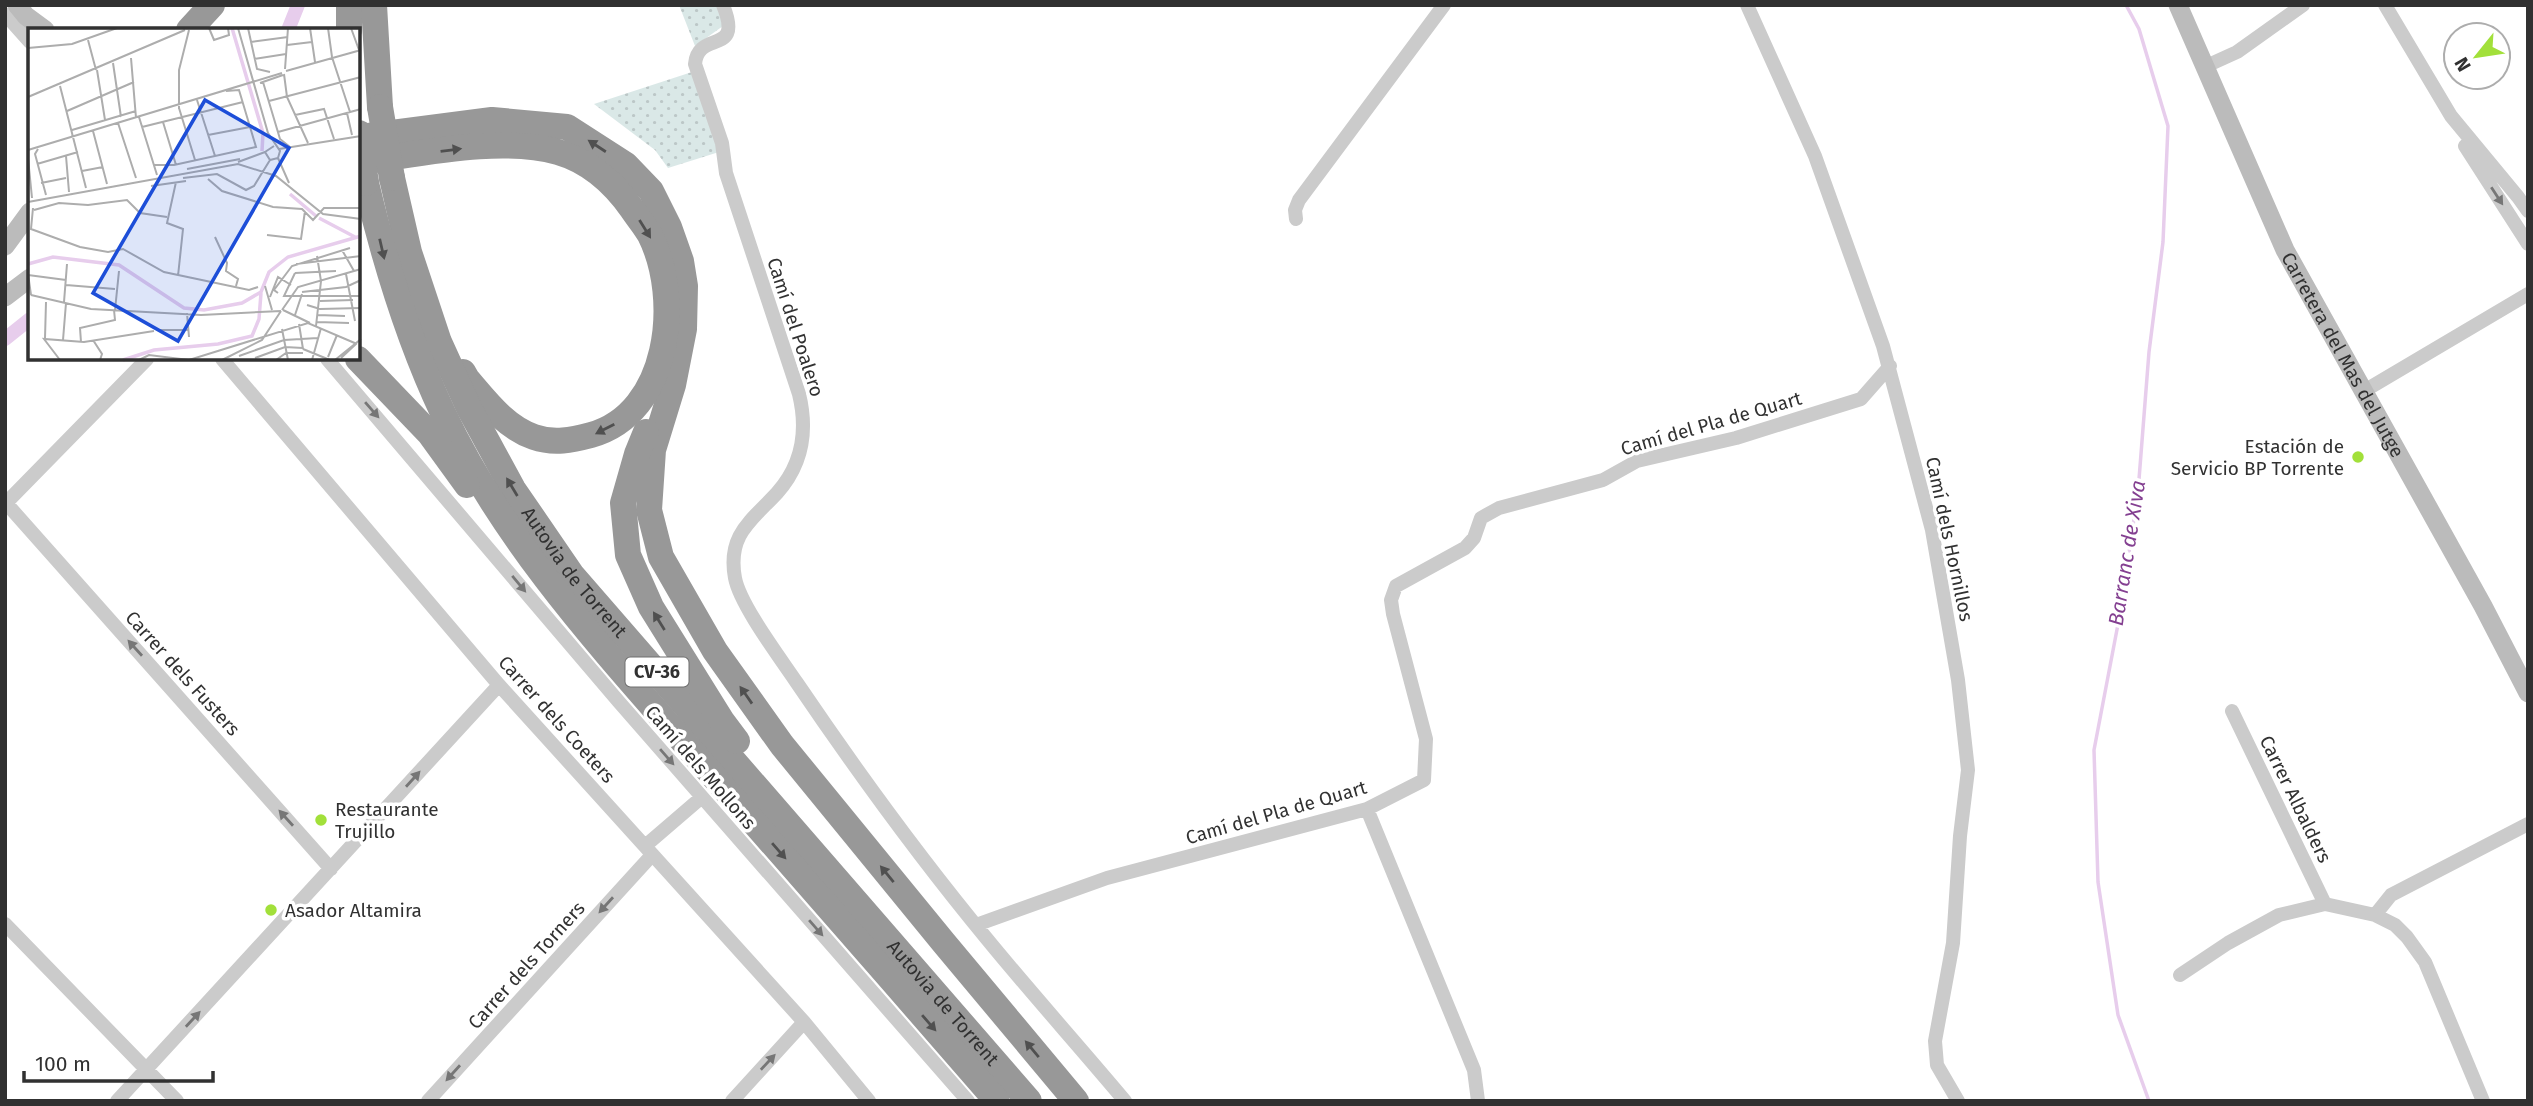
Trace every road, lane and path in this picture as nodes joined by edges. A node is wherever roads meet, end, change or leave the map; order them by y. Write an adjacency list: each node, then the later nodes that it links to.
1 (212, 5): 14 (highway)
2 (349, 5): 15 (highway)
3 (374, 5): 18 (highway, Autovia de Torrent / CV-36)
4 (384, 5): 18 (highway)
5 (723, 5): 51 (street, Camí del Poalero)
6 (1444, 5): 25 (street)
7 (1748, 5): 36 (street, Camí dels Hornillos)
8 (2178, 5): 17 (street, Carretera del Mas del Jutge)
9 (2304, 5): 17 (street)
10 (2385, 5): 19 (street)
11 (5, 14): 16 (street)
12 (25, 17): 13 (street)
13 (42, 28)
14 (191, 28)
15 (349, 28)
16 (28, 39)
17 (2204, 67): 37 (street, Carretera del Mas del Jutge)
18 (384, 106): 22 (highway, Autovia de Torrent / CV-36, bridge)
19 (2451, 116): 23 (street); 26 (street, one-way to 26)
20 (360, 135): 31 (highway, one-way to 20)
21 (360, 137): 22 (highway, Autovia de Torrent / CV-36, bridge)
22 (379, 175): 22 (highway, one-way to 22); 41 (highway, Autovia de Torrent / CV-36, one-way to 41); 52 (highway, Autovia de Torrent / CV-36, one-way to 22)
23 (2528, 211)
24 (28, 215): 27 (street)
25 (1296, 219)
26 (2528, 244)
27 (5, 246)
28 (28, 280): 30 (street)
29 (2528, 294): 37 (street)
30 (5, 297)
31 (684, 328): 52 (highway, one-way to 31); 64 (highway, one-way to 31)
32 (146, 360): 38 (street)
33 (223, 360): 39 (street, Carrer dels Coeters)
34 (328, 360): 43 (street, Camí dels Mollons, one-way to 43)
35 (359, 360): 41 (highway)
36 (1890, 366): 44 (street, Camí del Pla de Quart); 67 (street, Camí dels Hornillos)
37 (2364, 391): 40 (street, Carretera del Mas del Jutge)
38 (6, 504): 47 (street, Carrer dels Fusters, one-way to 38)
39 (499, 685): 46 (street, Carrer dels Coeters); 47 (street, one-way to 39)
40 (2528, 693)
41 (654, 708): 62 (highway, Autovia de Torrent / CV-36, one-way to 62)
42 (2232, 711): 48 (street, Carrer Albalders)
43 (702, 797): 46 (street, Carrer dels Torners); 61 (street, Camí dels Mollons, one-way to 61)
44 (1367, 809): 51 (street, Camí del Pla de Quart); 66 (street)
45 (2528, 824): 49 (street)
46 (649, 850): 54 (street, Carrer dels Coeters); 58 (street, Carrer dels Torners, one-way to 58)
47 (331, 869): 55 (street, one-way to 47)
48 (2325, 904): 49 (street); 53 (street)
49 (2375, 915): 68 (street)
50 (5, 924): 55 (street)
51 (976, 925): 65 (street)
52 (917, 971): 63 (highway, Autovia de Torrent / CV-36)
53 (2180, 975)
54 (804, 1022): 59 (street, one-way to 54); 60 (street, Carrer dels Coeters)
55 (146, 1069): 56 (street); 57 (street)
56 (117, 1101)
57 (177, 1101)
58 (428, 1101)
59 (732, 1101)
60 (869, 1101)
61 (968, 1101)
62 (997, 1101)
63 (1029, 1101)
64 (1076, 1101)
65 (1125, 1101)
66 (1478, 1101)
67 (1958, 1101)
68 (2483, 1101)

